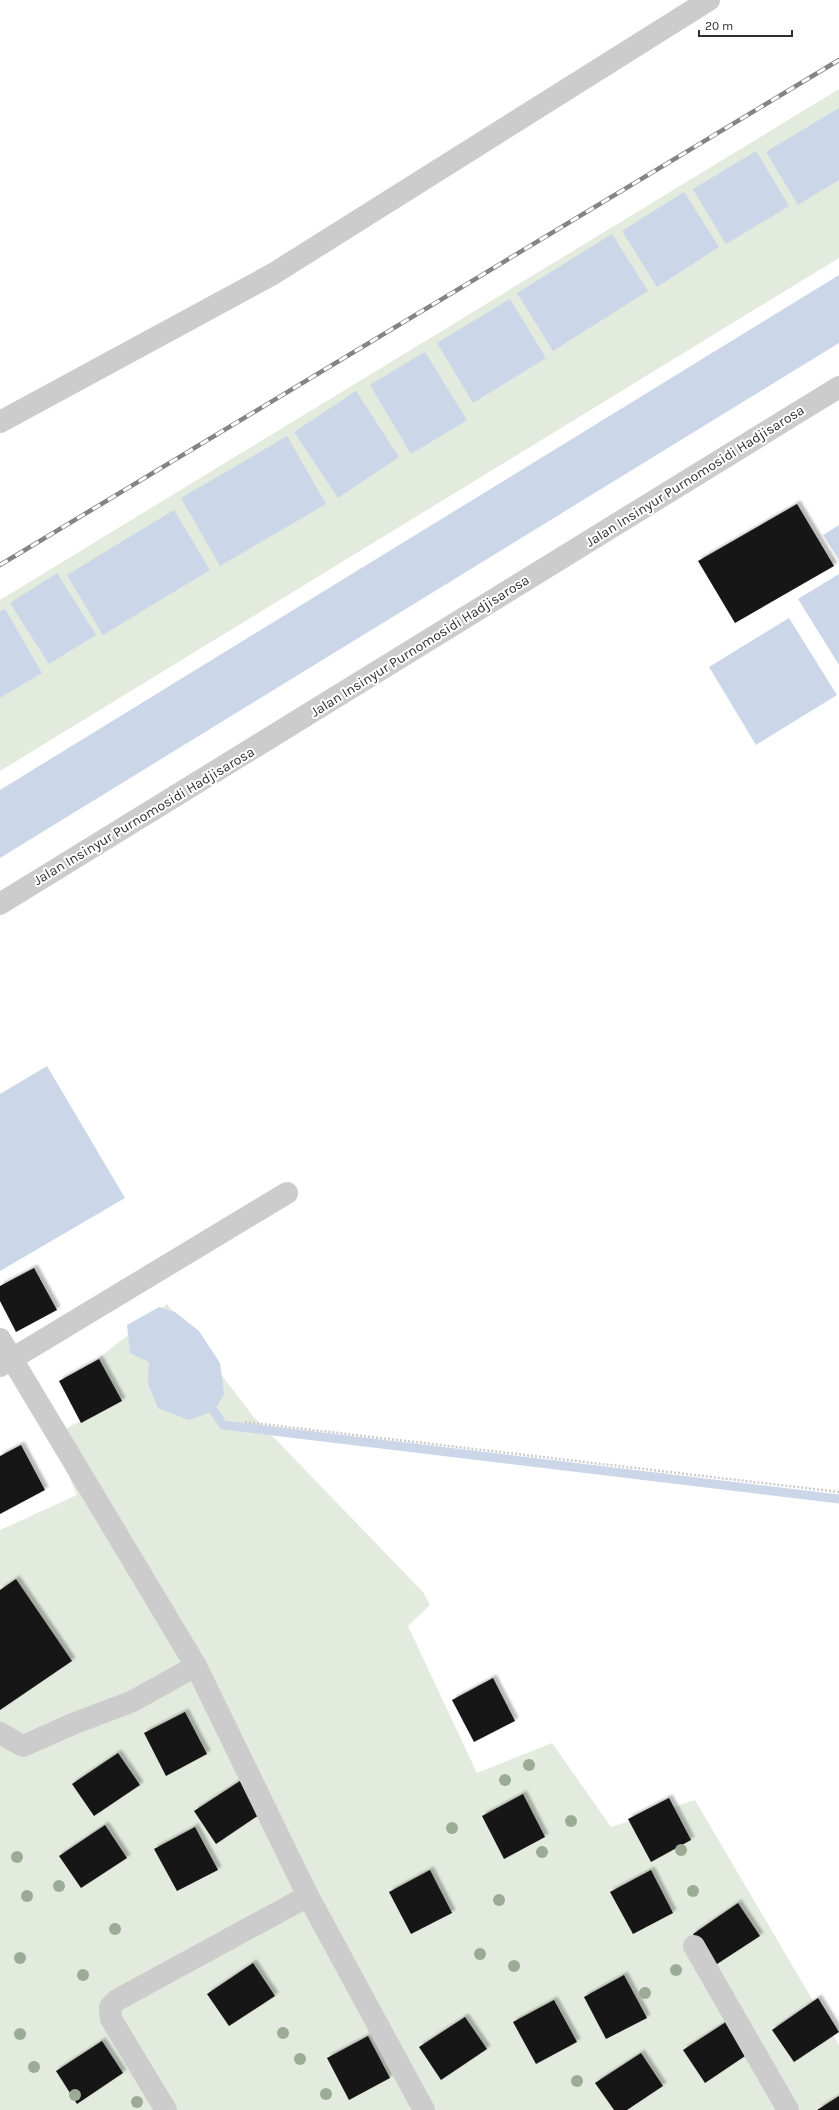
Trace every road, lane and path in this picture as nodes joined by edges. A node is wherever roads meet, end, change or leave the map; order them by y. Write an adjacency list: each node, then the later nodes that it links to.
1 (710, 0): 3 (street)
2 (839, 387): 4 (street, Jalan Insinyur Purnomosidi Hadjisarosa)
3 (0, 422)
4 (0, 904)
5 (287, 1193): 7 (street)
6 (0, 1339): 7 (street)
7 (5, 1362): 10 (street)
8 (245, 1422): 9 (path)
9 (839, 1492)
10 (196, 1666): 11 (street); 12 (street)
11 (0, 1733)
12 (308, 1896): 14 (street); 15 (street)
13 (694, 1946): 16 (street)
14 (166, 2110)
15 (424, 2110)
16 (788, 2110)

